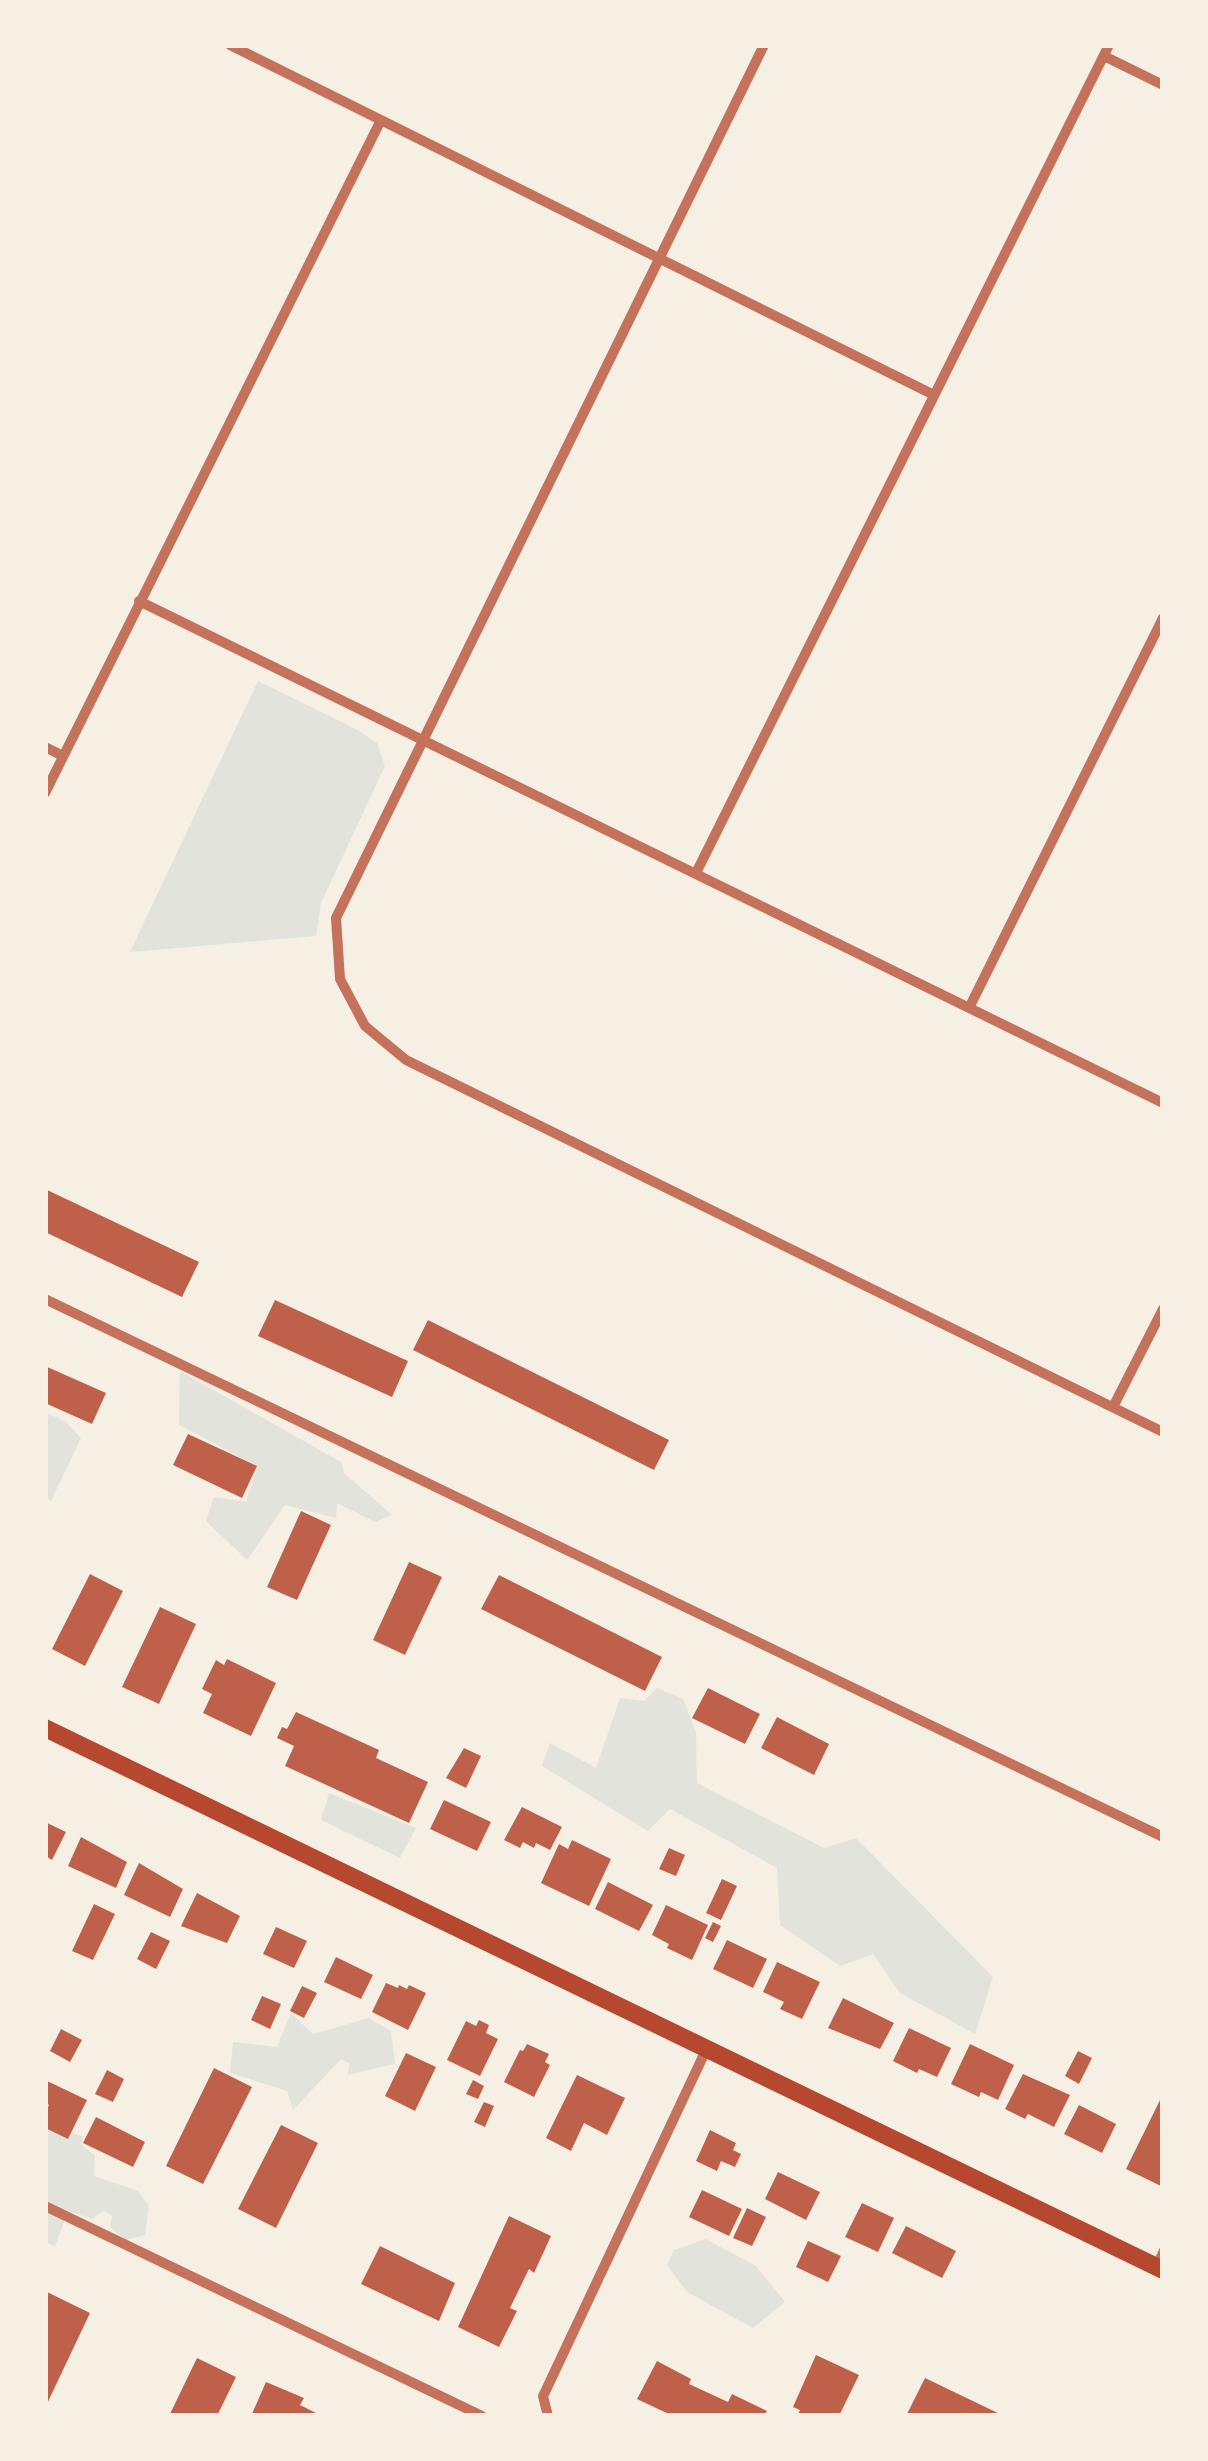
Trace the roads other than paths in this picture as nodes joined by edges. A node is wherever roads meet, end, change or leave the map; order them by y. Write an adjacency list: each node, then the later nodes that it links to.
1 (230, 45): 5 (street)
2 (764, 45): 6 (street)
3 (1107, 51): 4 (street); 7 (street)
4 (1163, 86)
5 (380, 122): 6 (street); 8 (street)
6 (662, 259): 7 (street); 10 (street)
7 (934, 394): 14 (street)
8 (139, 601): 10 (street); 12 (street)
9 (1163, 618): 15 (street)
10 (422, 738): 14 (street); 19 (street)
11 (45, 746): 12 (street)
12 (63, 756): 13 (street)
13 (45, 793)
14 (696, 873): 15 (street)
15 (970, 1006): 16 (street)
16 (1163, 1103)
17 (45, 1299): 22 (street)
18 (1163, 1309): 19 (street)
19 (1113, 1407): 20 (street)
20 (1163, 1432)
21 (45, 1728): 23 (main road)
22 (1163, 1837)
23 (707, 2048): 26 (main road); 28 (street)
24 (45, 2206): 27 (street)
25 (1163, 2248): 26 (lane)
26 (1159, 2268)
27 (482, 2416)
28 (548, 2416)

